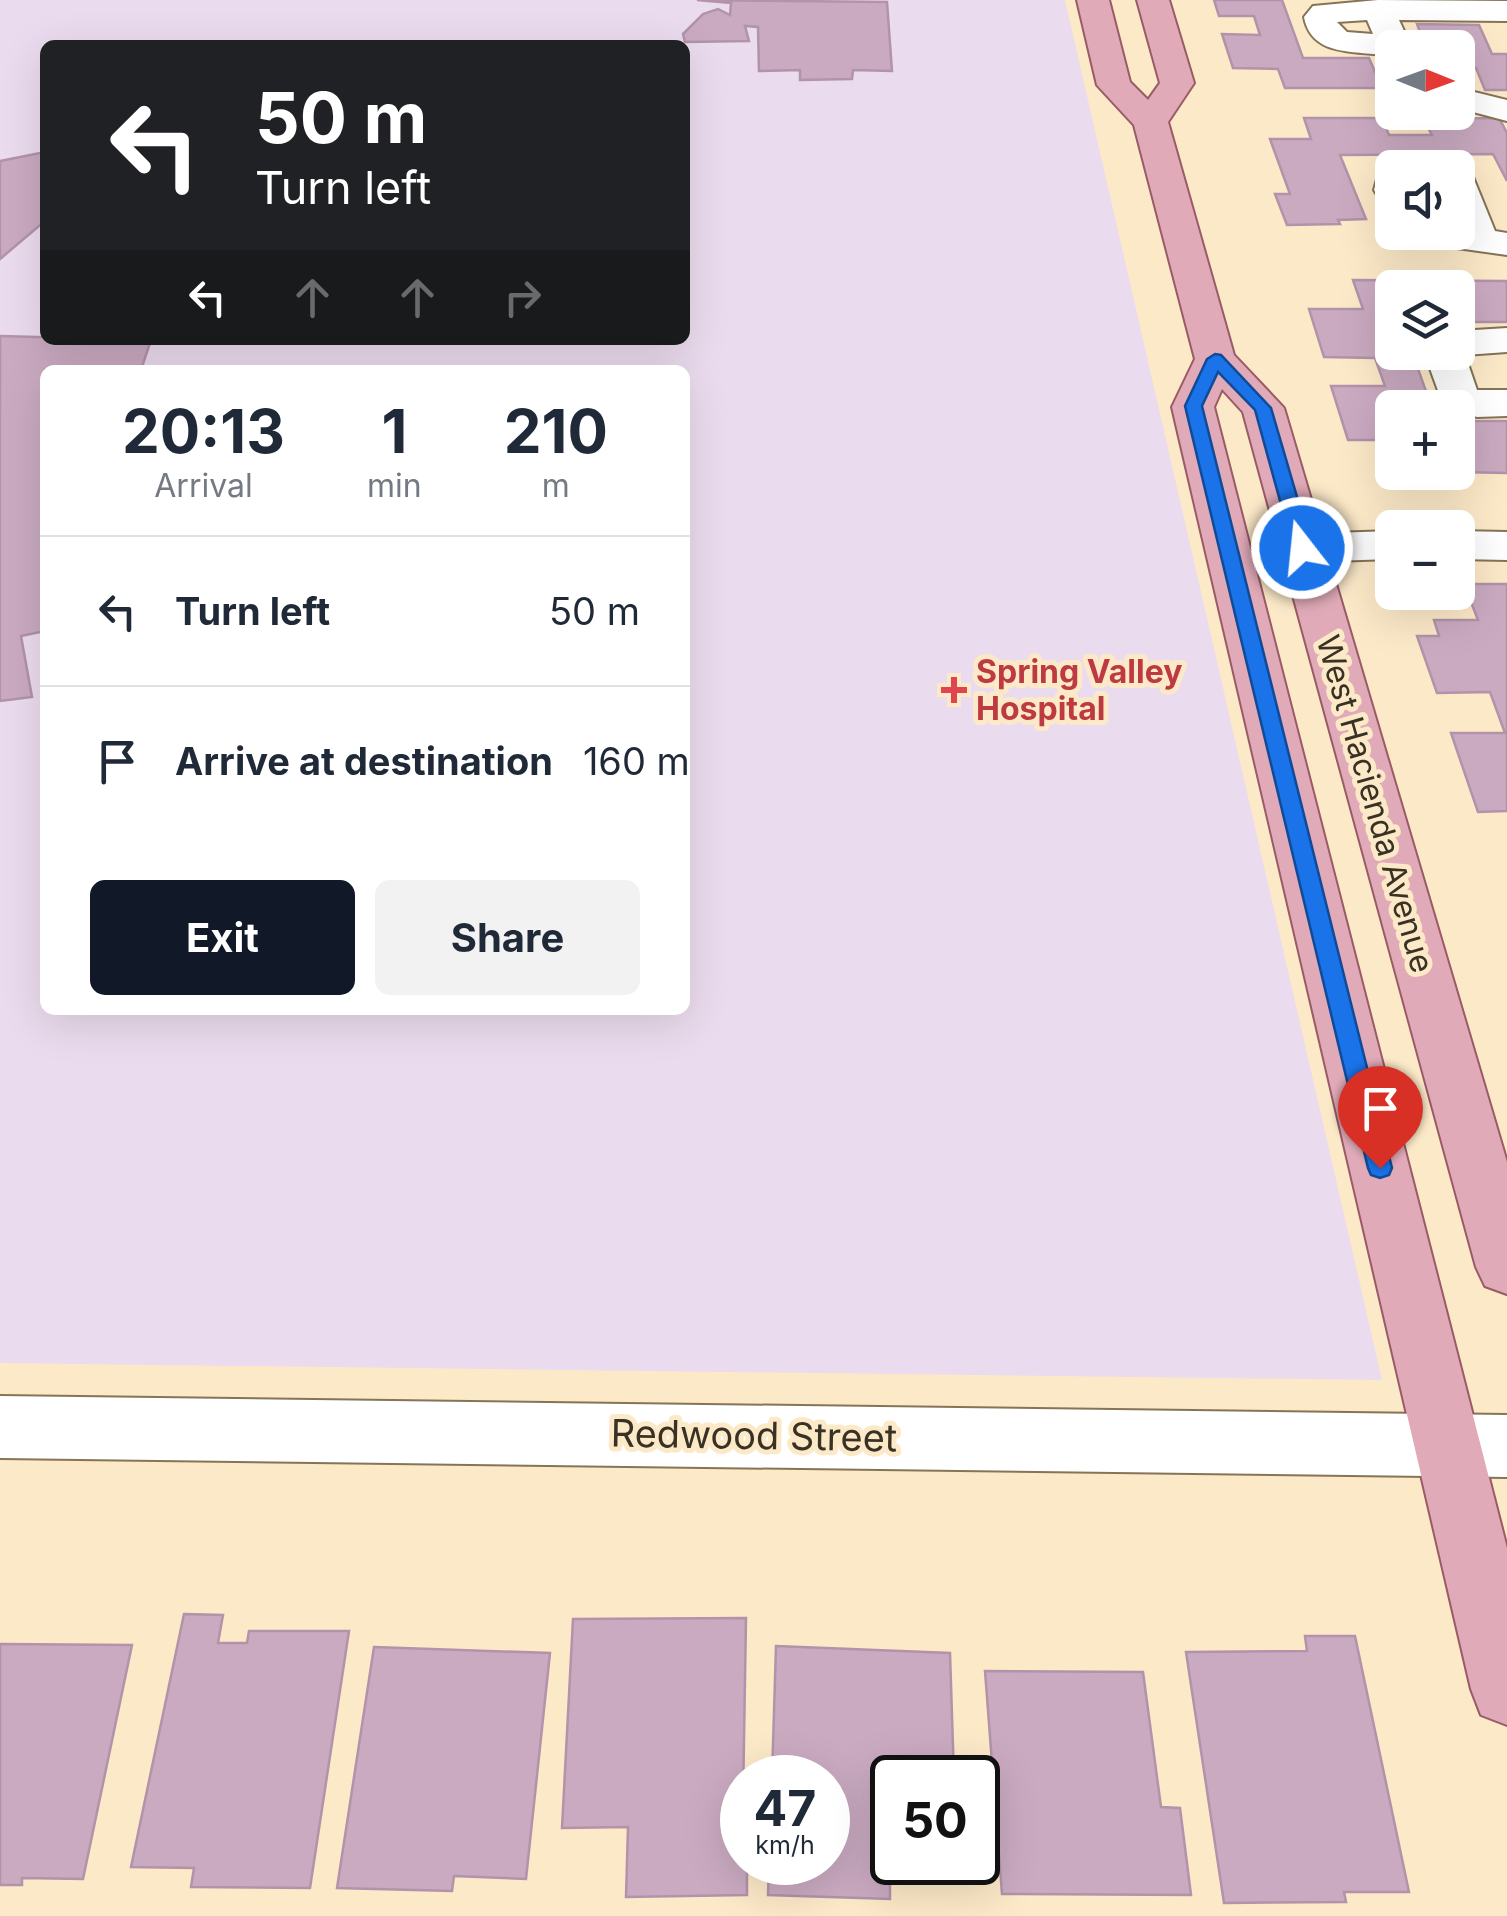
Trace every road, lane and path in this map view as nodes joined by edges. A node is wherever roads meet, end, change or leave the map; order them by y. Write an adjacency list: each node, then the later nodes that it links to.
1 (1093, 0): 8 (main road, West Hacienda Avenue)
2 (1153, 0): 8 (main road)
3 (1386, 7): 4 (street); 5 (street)
4 (1500, 11)
5 (1375, 45)
6 (1475, 103): 7 (street)
7 (1507, 111)
8 (1151, 122): 13 (main road, West Hacienda Avenue)
9 (1475, 210): 10 (street)
10 (1493, 242)
11 (1507, 340): 12 (street)
12 (1475, 342)
13 (1215, 359): 19 (main road, West Hacienda Avenue); 22 (main road)
14 (1450, 370): 15 (street)
15 (1507, 403)
16 (1475, 545): 18 (street)
17 (1375, 546): 19 (street)
18 (1507, 546)
19 (1302, 548): 20 (main road, West Hacienda Avenue)
20 (1507, 1266)
21 (0, 1427): 22 (street, Redwood Street)
22 (1477, 1446): 23 (main road)
23 (1507, 1689)

